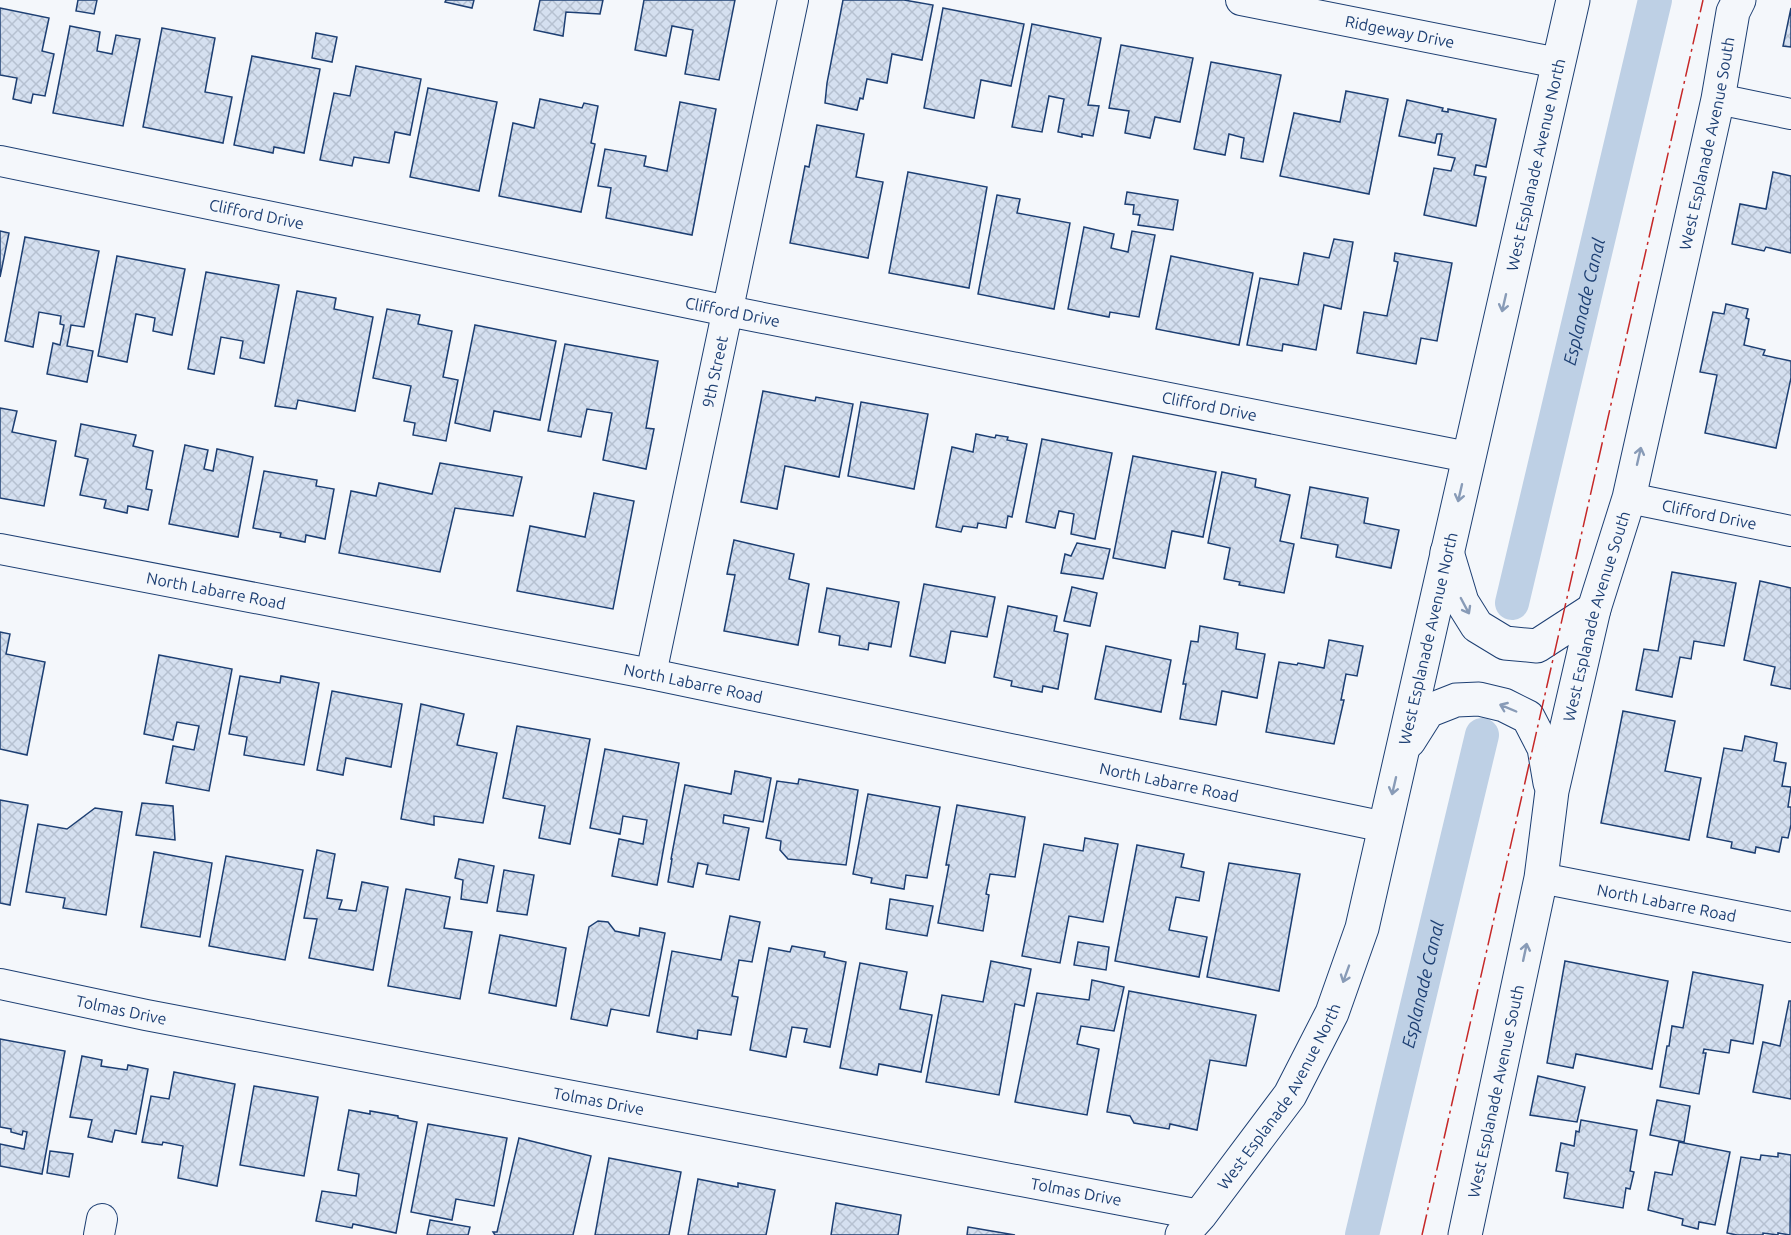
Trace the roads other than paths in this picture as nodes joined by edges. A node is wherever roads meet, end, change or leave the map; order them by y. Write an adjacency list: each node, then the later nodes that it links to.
1 (793, 0): 9 (street, 9th Street)
2 (1241, 0): 5 (street, Ridgeway Drive)
3 (1573, 0): 5 (main road, West Esplanade Avenue North)
4 (1734, 4): 6 (main road, West Esplanade Avenue South)
5 (1558, 63): 10 (main road, West Esplanade Avenue North, one-way to 10)
6 (1718, 99): 7 (street); 11 (main road, West Esplanade Avenue South, one-way to 6)
7 (1791, 114)
8 (0, 162): 9 (street, Clifford Drive)
9 (729, 310): 10 (street, Clifford Drive); 16 (street, 9th Street)
10 (1468, 458): 14 (main road, West Esplanade Avenue North, one-way to 14)
11 (1629, 498): 12 (street, Clifford Drive); 15 (main road, West Esplanade Avenue South)
12 (1791, 531)
13 (0, 549): 16 (street, North Labarre Road)
14 (1447, 551): 15 (main road, one-way to 15); 17 (main road, West Esplanade Avenue North)
15 (1594, 609): 18 (main road, West Esplanade Avenue South)
16 (651, 674): 19 (street, North Labarre Road)
17 (1402, 752): 18 (main road, one-way to 17); 19 (main road, West Esplanade Avenue North, one-way to 19)
18 (1552, 791): 20 (main road, West Esplanade Avenue South)
19 (1385, 827): 23 (main road, West Esplanade Avenue North, one-way to 23)
20 (1541, 878): 21 (street, North Labarre Road); 24 (main road, West Esplanade Avenue South, one-way to 20)
21 (1791, 927)
22 (0, 984): 23 (street, Tolmas Drive)
23 (1191, 1225)
24 (1465, 1235)

